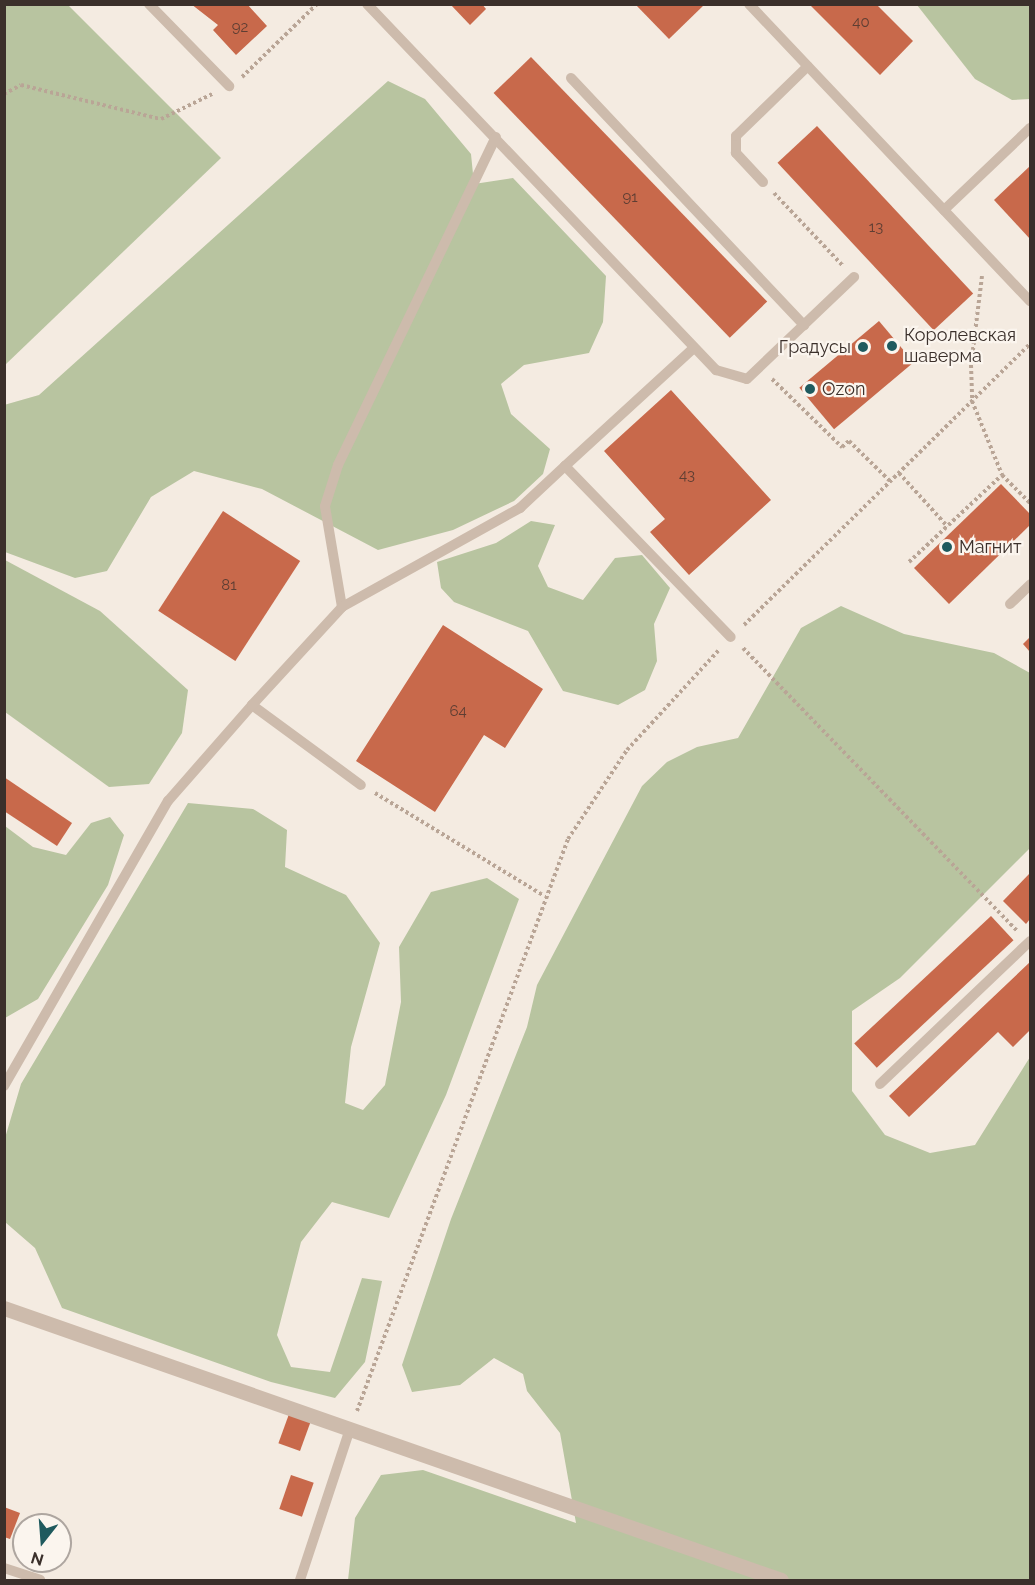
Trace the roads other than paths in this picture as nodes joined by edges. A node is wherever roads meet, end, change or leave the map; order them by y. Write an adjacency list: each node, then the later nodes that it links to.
1 (149, 4): 6 (lane)
2 (367, 4): 8 (lane)
3 (749, 4): 4 (lane)
4 (808, 66): 9 (lane); 10 (lane)
5 (571, 78): 13 (lane)
6 (229, 86)
7 (1030, 128): 10 (lane)
8 (496, 137): 14 (lane); 18 (lane)
9 (763, 182)
10 (944, 210): 12 (lane)
11 (854, 277): 13 (lane)
12 (1030, 301)
13 (804, 325): 14 (lane)
14 (694, 348): 15 (lane)
15 (565, 466): 18 (lane); 19 (lane)
16 (1030, 585): 17 (lane)
17 (1010, 604)
18 (342, 607): 20 (lane)
19 (731, 637)
20 (252, 705): 21 (lane); 24 (lane)
21 (361, 785)
22 (1029, 942): 23 (lane)
23 (880, 1084)
24 (4, 1086)
25 (4, 1308): 26 (street)
26 (349, 1432): 29 (lane); 30 (street)
27 (4, 1568): 28 (lane)
28 (40, 1581)
29 (300, 1581)
30 (781, 1581)

